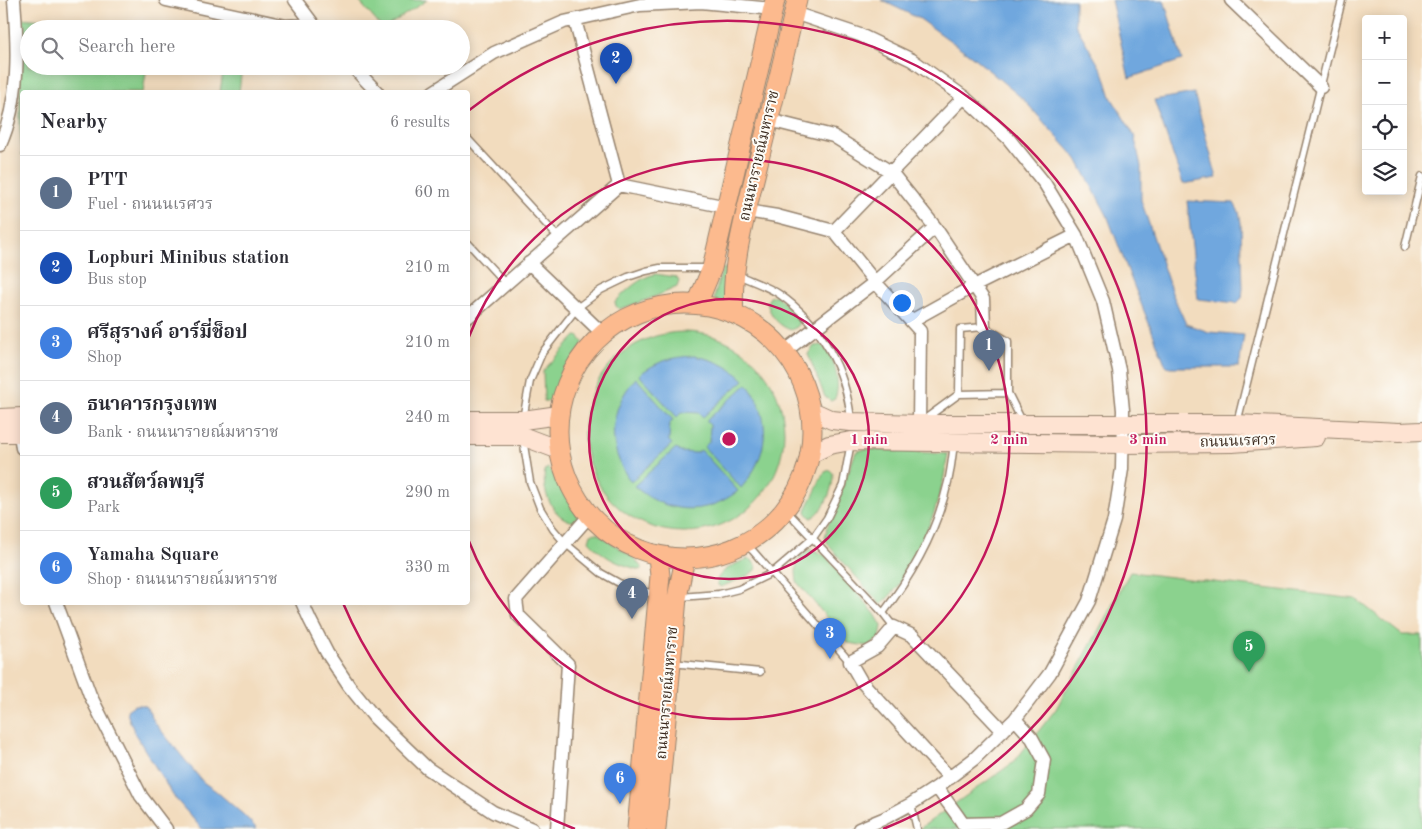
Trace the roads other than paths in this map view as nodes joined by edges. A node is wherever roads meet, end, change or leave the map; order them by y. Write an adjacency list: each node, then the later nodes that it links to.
1 (14, 0): 20 (street)
2 (166, 0): 8 (street)
3 (295, 0): 9 (street)
4 (1232, 0): 14 (street)
5 (1342, 0): 14 (lane)
6 (774, 4): 10 (street); 24 (main road, ถนนนารายณ์มหาราช)
7 (795, 6): 17 (street); 18 (main road, ถนนนารายณ์มหาราช)
8 (258, 20)
9 (310, 20)
10 (575, 20): 11 (street); 23 (street)
11 (470, 68)
12 (360, 75): 15 (street)
13 (460, 75): 16 (street)
14 (1321, 87): 57 (lane)
15 (374, 90)
16 (437, 90)
17 (964, 97): 21 (street); 28 (street)
18 (769, 120): 21 (street); 25 (main road, ถนนนารายณ์มหาราช)
19 (470, 141): 29 (lane)
20 (0, 145)
21 (891, 172): 26 (street); 27 (street)
22 (1422, 176): 31 (lane)
23 (619, 185): 24 (street); 29 (street)
24 (727, 207): 33 (main road, ถนนนารายณ์มหาราช)
25 (747, 211): 27 (street); 34 (main road, ถนนนารายณ์มหาราช)
26 (935, 227): 35 (street); 37 (street)
27 (834, 231): 35 (street)
28 (1076, 235): 37 (street); 56 (street)
29 (558, 237): 32 (street)
30 (470, 245): 36 (lane)
31 (1405, 247)
32 (529, 263): 36 (street); 39 (street)
33 (712, 268): 38 (main road, ถนนนารายณ์มหาราช); 39 (lane)
34 (735, 273): 40 (main road, ถนนนารายณ์มหาราช); 44 (lane)
35 (876, 282): 42 (street); 44 (street)
36 (506, 284): 41 (street)
37 (974, 286): 42 (street); 43 (street)
38 (697, 304): 40 (main road); 45 (main road)
39 (577, 308): 45 (street); 58 (lane)
40 (734, 314): 46 (main road)
41 (470, 315)
42 (911, 321): 54 (street)
43 (984, 327): 47 (lane); 48 (lane)
44 (816, 328): 46 (street); 53 (lane)
45 (603, 334): 50 (main road)
46 (784, 352): 49 (main road)
47 (959, 394): 48 (lane); 54 (lane)
48 (1008, 394): 55 (lane)
49 (810, 410): 53 (main road, ถนนนเรศวร); 70 (main road)
50 (559, 415): 58 (main road); 69 (main road)
51 (0, 418): 59 (main road)
52 (470, 420): 58 (main road)
53 (851, 422): 54 (main road, ถนนนเรศวร); 65 (lane)
54 (919, 424): 55 (main road, ถนนนเรศวร)
55 (1024, 424): 56 (main road, ถนนนเรศวร)
56 (1123, 424): 57 (main road, ถนนนเรศวร); 68 (street)
57 (1237, 424): 62 (main road, ถนนนเรศวร); 67 (lane)
58 (522, 428): 64 (main road); 69 (main road); 74 (lane)
59 (20, 429)
60 (20, 430): 63 (main road)
61 (1422, 431): 62 (main road, ถนนนเรศวร)
62 (1399, 432): 67 (main road, ถนนนเรศวร)
63 (0, 433)
64 (470, 436)
65 (851, 441): 66 (main road, ถนนนเรศวร); 70 (main road, ถนนนเรศวร); 73 (lane)
66 (954, 443): 68 (main road, ถนนนเรศวร); 83 (lane)
67 (1232, 443): 68 (main road, ถนนนเรศวร)
68 (1123, 444): 88 (street)
69 (560, 450): 72 (main road)
70 (809, 454): 71 (main road)
71 (785, 509): 73 (lane); 75 (main road)
72 (590, 515): 74 (street); 76 (main road)
73 (813, 538): 78 (lane); 83 (lane)
74 (565, 544): 79 (lane); 95 (street)
75 (744, 544): 77 (main road); 78 (lane)
76 (658, 556): 77 (main road); 79 (main road, ถนนนารายณ์มหาราช)
77 (684, 558): 80 (main road, ถนนนารายณ์มหาราช)
78 (772, 574): 80 (lane); 85 (lane)
79 (658, 595): 96 (main road, ถนนนารายณ์มหาราช)
80 (677, 597): 86 (main road, ถนนนารายณ์มหาราช)
81 (57, 605): 93 (street)
82 (303, 605): 94 (street)
83 (883, 613): 84 (lane)
84 (894, 627): 85 (street); 89 (street)
85 (850, 662): 90 (street)
86 (671, 663): 87 (lane); 97 (main road, ถนนนารายณ์มหาราช)
87 (760, 672)
88 (1014, 719): 89 (street); 91 (street)
89 (1003, 731): 90 (street)
90 (950, 778): 91 (street)
91 (937, 787): 92 (street)
92 (911, 804): 98 (street); 99 (lane)
93 (166, 829)
94 (532, 829)
95 (558, 829)
96 (637, 829)
97 (656, 829)
98 (859, 829)
99 (917, 829)

